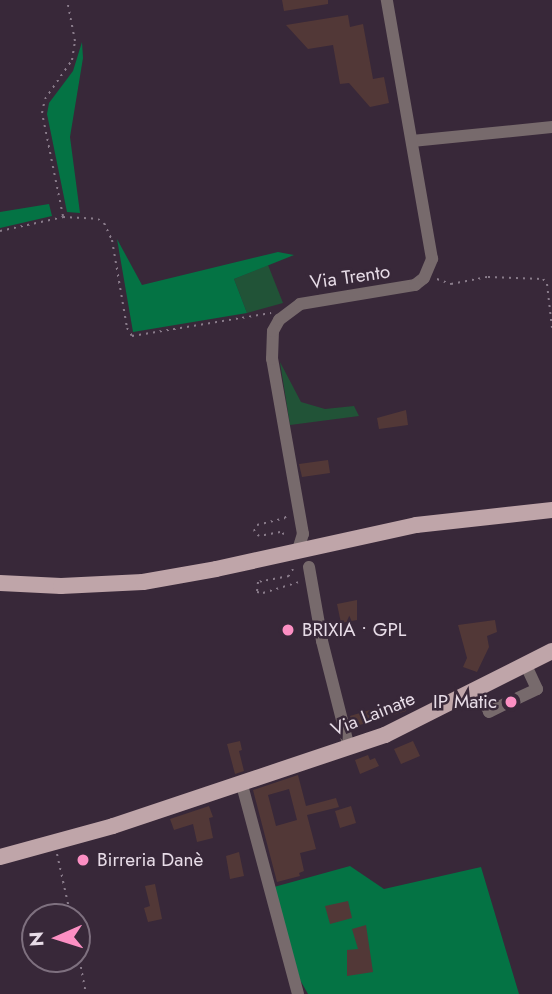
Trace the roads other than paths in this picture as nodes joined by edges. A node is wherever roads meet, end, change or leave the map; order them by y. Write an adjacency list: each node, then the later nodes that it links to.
1 (387, 0): 3 (street)
2 (552, 127): 3 (street)
3 (412, 141): 5 (street, Via Trento)
4 (552, 510): 5 (main road)
5 (305, 543): 7 (main road)
6 (310, 573): 13 (street)
7 (0, 583)
8 (552, 651): 9 (main road, Via Lainate)
9 (526, 665): 10 (main road, Via Lainate); 11 (street)
10 (478, 690): 12 (street); 13 (main road, Via Lainate)
11 (519, 698)
12 (505, 704)
13 (348, 748): 14 (main road, Via Lainate)
14 (242, 785): 15 (main road, Via Lainate); 16 (street)
15 (0, 857)
16 (298, 994)

